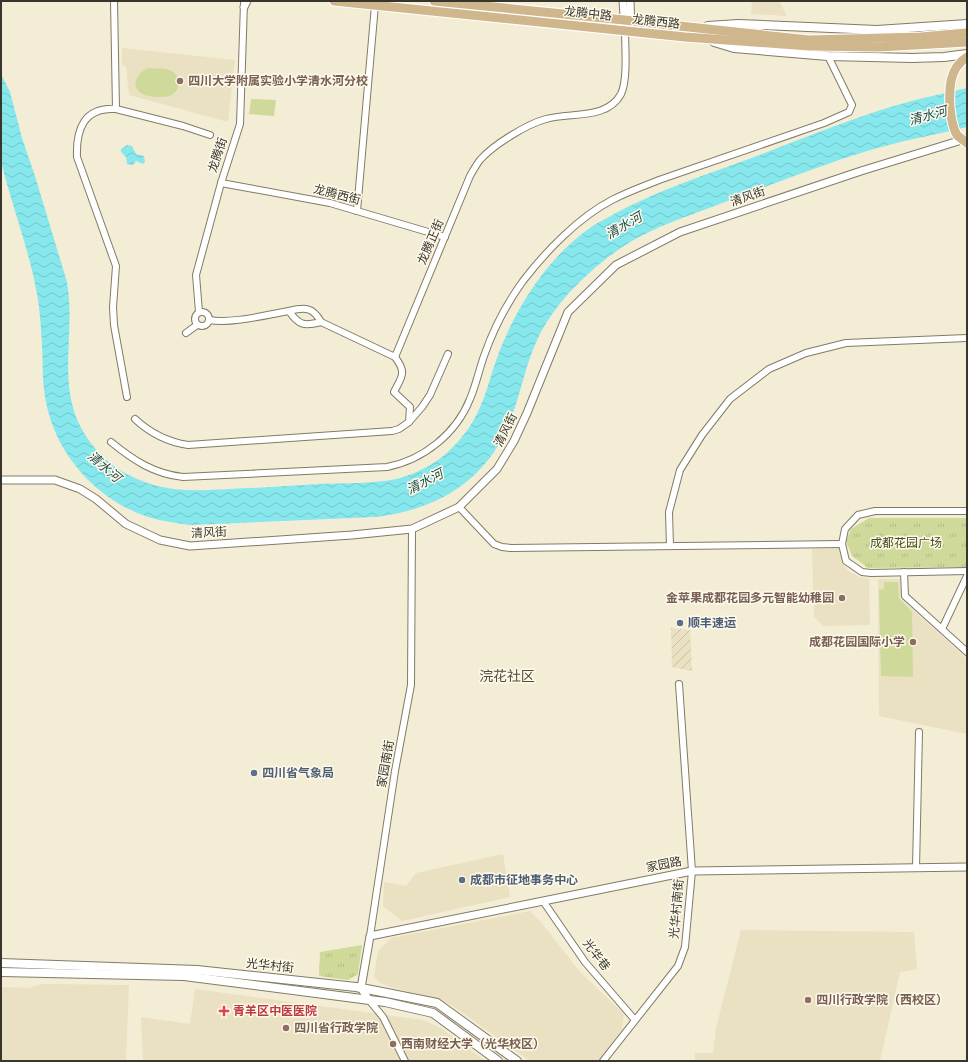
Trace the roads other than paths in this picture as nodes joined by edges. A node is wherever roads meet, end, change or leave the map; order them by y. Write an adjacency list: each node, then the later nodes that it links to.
1 (114, 1): 18 (street)
2 (334, 1): 7 (main road, 龙腾中路)
3 (434, 1): 8 (main road, 龙腾中路)
4 (623, 1): 8 (street)
5 (630, 1): 8 (street)
6 (245, 3): 22 (street, 龙腾街)
7 (375, 5): 10 (main road, 龙腾中路); 23 (street)
8 (627, 20): 10 (street); 11 (main road, 龙腾西路)
9 (967, 24): 11 (main road)
10 (628, 30): 11 (main road, 龙腾西路); 24 (street, 龙腾正街)
11 (686, 32): 14 (main road); 16 (main road)
12 (967, 33): 14 (main road)
13 (967, 42): 14 (main road)
14 (809, 43)
15 (967, 54): 16 (main road)
16 (828, 56): 39 (street)
17 (967, 57): 21 (main road, bridge)
18 (116, 109): 19 (street); 34 (street)
19 (210, 135)
20 (967, 139): 41 (street, 清风街)
21 (967, 143)
22 (221, 183): 23 (street, 龙腾西街); 26 (street, 龙腾街)
23 (357, 210): 24 (street, 龙腾西街)
24 (446, 237): 33 (street, 龙腾正街)
25 (289, 311): 27 (street); 28 (street); 28 (street)
26 (198, 312): 27 (street); 29 (street)
27 (209, 320): 29 (street)
28 (321, 322): 33 (street)
29 (198, 325): 30 (street)
30 (186, 333)
31 (967, 338): 45 (street)
32 (448, 354): 36 (street)
33 (395, 357): 35 (street)
34 (127, 397)
35 (410, 407): 36 (street); 38 (street)
36 (422, 407): 38 (street)
37 (135, 419): 38 (street)
38 (409, 422)
39 (111, 442)
40 (1, 480): 43 (street, 清风街)
41 (459, 508): 43 (street, 清风街); 45 (street)
42 (967, 511): 44 (street)
43 (412, 529): 57 (street, 家园南街)
44 (842, 544): 45 (street); 47 (street)
45 (670, 546)
46 (967, 571): 47 (street)
47 (904, 572): 49 (street)
48 (967, 576): 49 (street)
49 (942, 629): 50 (street)
50 (967, 652)
51 (679, 684): 55 (street, 光华村南街)
52 (919, 732): 54 (street)
53 (967, 867): 54 (street, 家园路)
54 (916, 868): 55 (street, 家园路)
55 (692, 871): 56 (street, 家园路); 62 (street, 光华村南街)
56 (543, 901): 57 (street, 家园路); 62 (street, 光华巷)
57 (370, 936): 60 (street, 家园南街)
58 (1, 963): 60 (main road, 光华村街)
59 (1, 972): 61 (main road, 光华村街)
60 (361, 988): 61 (street); 65 (main road, 光华村街)
61 (369, 1000): 63 (street); 64 (main road, 光华村街)
62 (635, 1020): 66 (street, 光华村南街)
63 (405, 1061)
64 (498, 1061)
65 (517, 1061)
66 (603, 1061)

